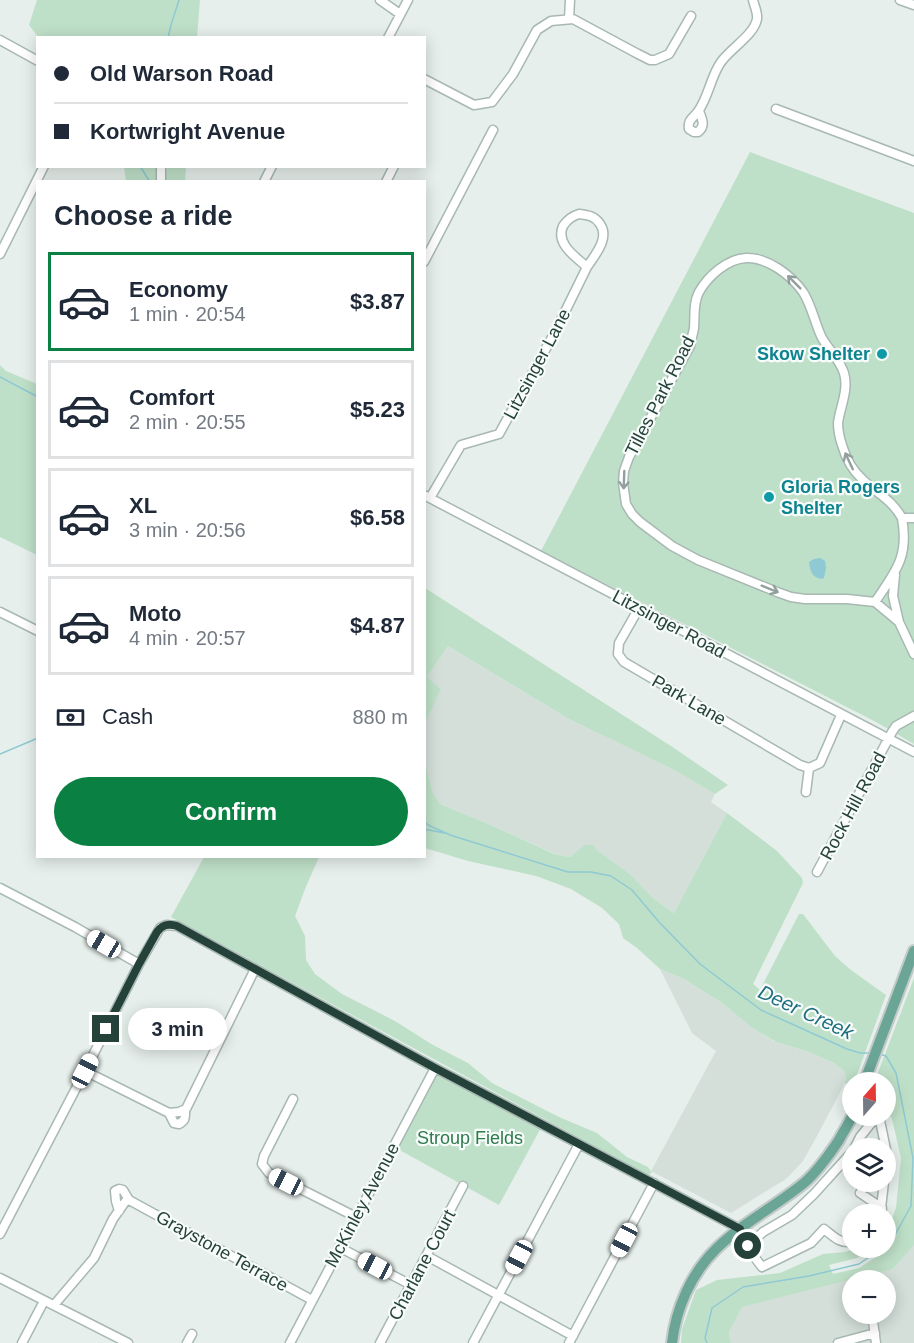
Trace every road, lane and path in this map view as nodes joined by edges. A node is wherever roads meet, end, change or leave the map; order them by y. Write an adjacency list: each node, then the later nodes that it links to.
1 (380, 0): 7 (street)
2 (408, 0): 7 (street)
3 (570, 0): 9 (street)
4 (753, 0): 15 (street)
5 (900, 0): 6 (street)
6 (914, 5)
7 (400, 14): 10 (street)
8 (691, 16): 9 (street)
9 (569, 19): 13 (street)
10 (389, 36)
11 (0, 40): 12 (street)
12 (36, 60)
13 (426, 80)
14 (776, 109): 17 (street)
15 (699, 111)
16 (493, 130): 20 (street)
17 (914, 161)
18 (36, 182): 19 (street)
19 (0, 254)
20 (426, 258)
21 (587, 267): 21 (street, Litzsinger Lane); 22 (street, Litzsinger Lane)
22 (427, 497): 27 (street, Litzsinger Road)
23 (902, 518): 24 (street); 25 (street); 26 (street, Tilles Park Road, one-way to 26)
24 (914, 518)
25 (896, 572): 26 (street); 29 (street)
26 (875, 602): 29 (street)
27 (639, 608): 32 (street, Litzsinger Road); 36 (street, Park Lane)
28 (0, 612): 30 (street)
29 (899, 622): 31 (street)
30 (36, 631)
31 (914, 654)
32 (842, 715): 34 (street, Litzsinger Road); 36 (street)
33 (914, 716): 34 (street)
34 (889, 739): 35 (street, Litzsinger Road); 38 (street, Rock Hill Road)
35 (914, 752)
36 (809, 768): 37 (street)
37 (806, 792)
38 (817, 872)
39 (0, 888): 41 (street)
40 (914, 953): 45 (main road)
41 (139, 964): 42 (street); 44 (street)
42 (255, 969): 43 (street); 44 (street)
43 (435, 1068): 50 (street); 58 (street, McKinley Avenue)
44 (85, 1071): 60 (street)
45 (868, 1072)
46 (293, 1099): 58 (street)
47 (846, 1126): 59 (main road)
48 (869, 1126): 49 (street)
49 (859, 1138)
50 (579, 1144): 52 (street); 67 (street)
51 (842, 1162): 62 (street)
52 (654, 1183): 59 (street); 74 (street)
53 (463, 1186): 64 (street, Charlane Court)
54 (861, 1192): 56 (street)
55 (131, 1201): 57 (street); 57 (street); 68 (street, Graystone Terrace)
56 (873, 1204)
57 (119, 1211): 70 (street)
58 (356, 1217): 63 (street, McKinley Avenue)
59 (740, 1229): 62 (street); 81 (main road)
60 (0, 1234)
61 (842, 1241): 62 (street)
62 (748, 1246)
63 (339, 1247): 66 (street); 68 (street, McKinley Avenue)
64 (427, 1256): 66 (street, Charlane Court); 67 (street)
65 (0, 1278): 69 (street)
66 (411, 1285): 79 (street, Charlane Court)
67 (499, 1295): 74 (street); 80 (street)
68 (312, 1300): 78 (street, McKinley Avenue)
69 (44, 1301): 70 (street); 75 (street)
70 (54, 1305): 76 (street)
71 (874, 1324): 72 (street)
72 (875, 1333): 82 (street); 83 (street)
73 (192, 1334): 77 (street)
74 (571, 1340)
75 (22, 1343)
76 (128, 1343)
77 (187, 1343)
78 (290, 1343)
79 (380, 1343)
80 (473, 1343)
81 (672, 1343)
82 (838, 1343)
83 (876, 1343)

